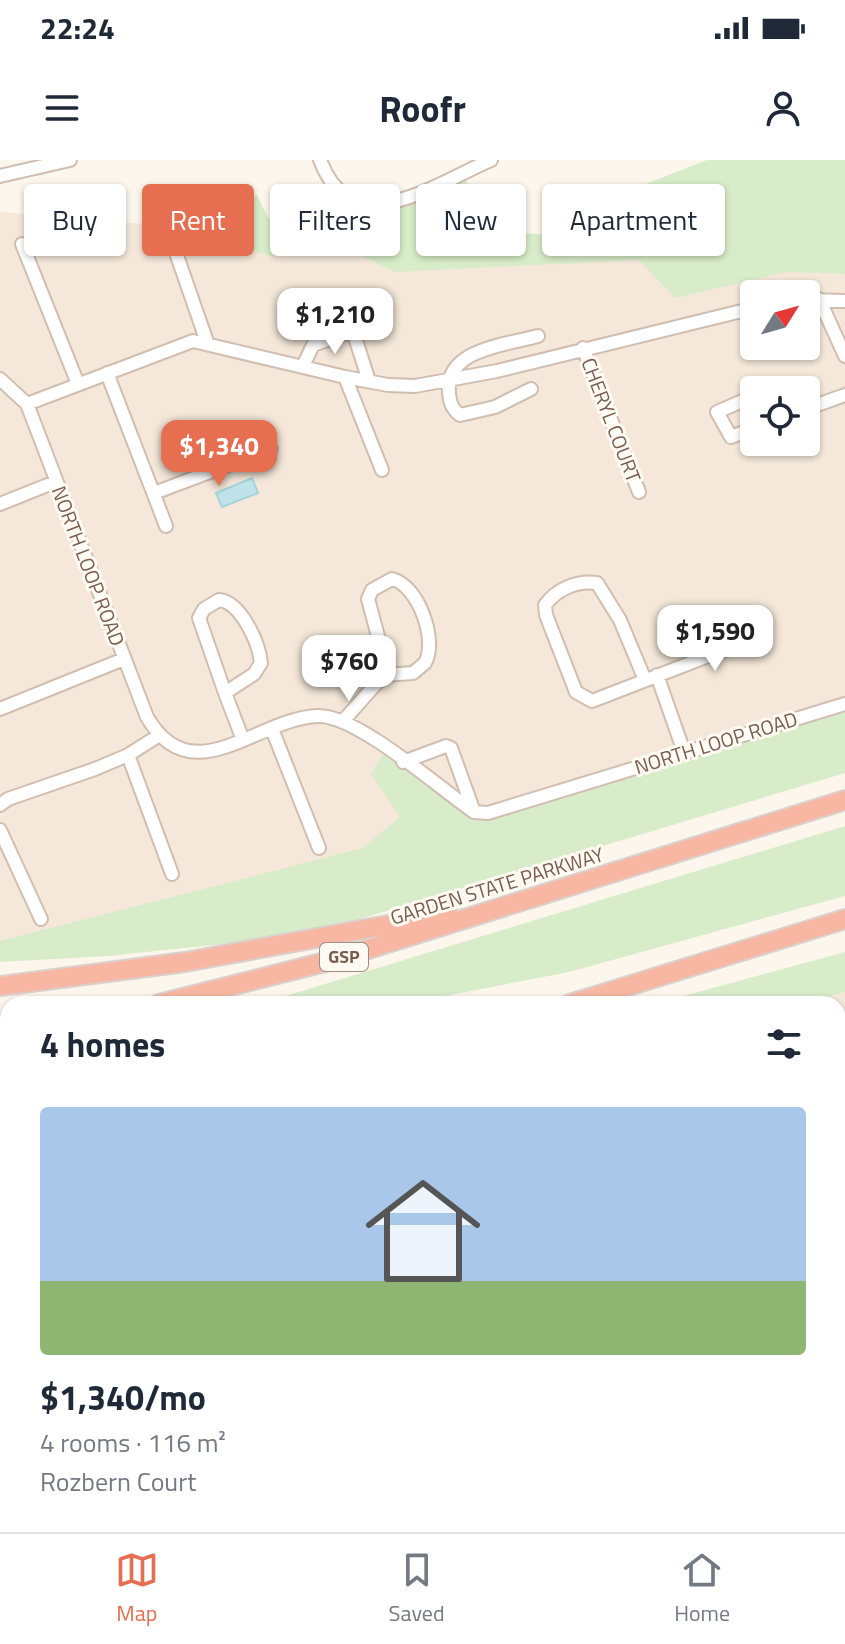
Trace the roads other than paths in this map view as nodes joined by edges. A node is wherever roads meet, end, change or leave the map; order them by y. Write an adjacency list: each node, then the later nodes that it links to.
1 (70, 160): 4 (street)
2 (320, 160): 3 (street)
3 (491, 160)
4 (0, 176)
5 (22, 244): 21 (street)
6 (177, 256): 12 (street)
7 (820, 300): 8 (street)
8 (845, 301)
9 (740, 311): 13 (street)
10 (820, 312): 14 (street)
11 (538, 336): 20 (street)
12 (207, 342): 15 (street); 16 (street)
13 (583, 348): 20 (street); 31 (street, CHERYL COURT)
14 (845, 356)
15 (303, 366): 17 (street); 19 (street)
16 (107, 373): 21 (street); 32 (street)
17 (345, 377): 19 (street); 29 (street)
18 (0, 379): 25 (street)
19 (369, 381): 20 (street)
20 (448, 381): 22 (street)
21 (78, 384): 25 (street)
22 (531, 389)
23 (845, 395): 26 (street)
24 (740, 401): 27 (street)
25 (27, 404): 30 (street, NORTH LOOP ROAD)
26 (820, 404)
27 (740, 433)
28 (271, 449): 32 (street)
29 (382, 470)
30 (55, 482): 33 (street); 36 (street, NORTH LOOP ROAD)
31 (639, 492)
32 (154, 493): 34 (street)
33 (0, 504)
34 (166, 526)
35 (760, 636): 38 (street)
36 (124, 659): 41 (street); 44 (street, NORTH LOOP ROAD)
37 (384, 675): 37 (street); 42 (street)
38 (651, 678): 38 (street); 46 (street)
39 (225, 693): 39 (street); 45 (street)
40 (845, 704): 46 (street, NORTH LOOP ROAD)
41 (0, 709)
42 (343, 721): 43 (street); 48 (street)
43 (272, 729): 45 (street); 53 (street)
44 (158, 736): 45 (street); 47 (street)
45 (243, 740)
46 (684, 752): 51 (street, NORTH LOOP ROAD)
47 (128, 755): 50 (street); 54 (street)
48 (403, 762): 51 (street); 51 (street)
49 (845, 800): 55 (highway, GARDEN STATE PARKWAY / GSP)
50 (0, 805)
51 (474, 812)
52 (0, 830): 56 (street)
53 (319, 848)
54 (172, 874)
55 (525, 900): 58 (highway); 59 (highway, GARDEN STATE PARKWAY / GSP)
56 (41, 919)
57 (845, 919): 60 (highway)
58 (0, 986)
59 (191, 996)
60 (596, 996)

